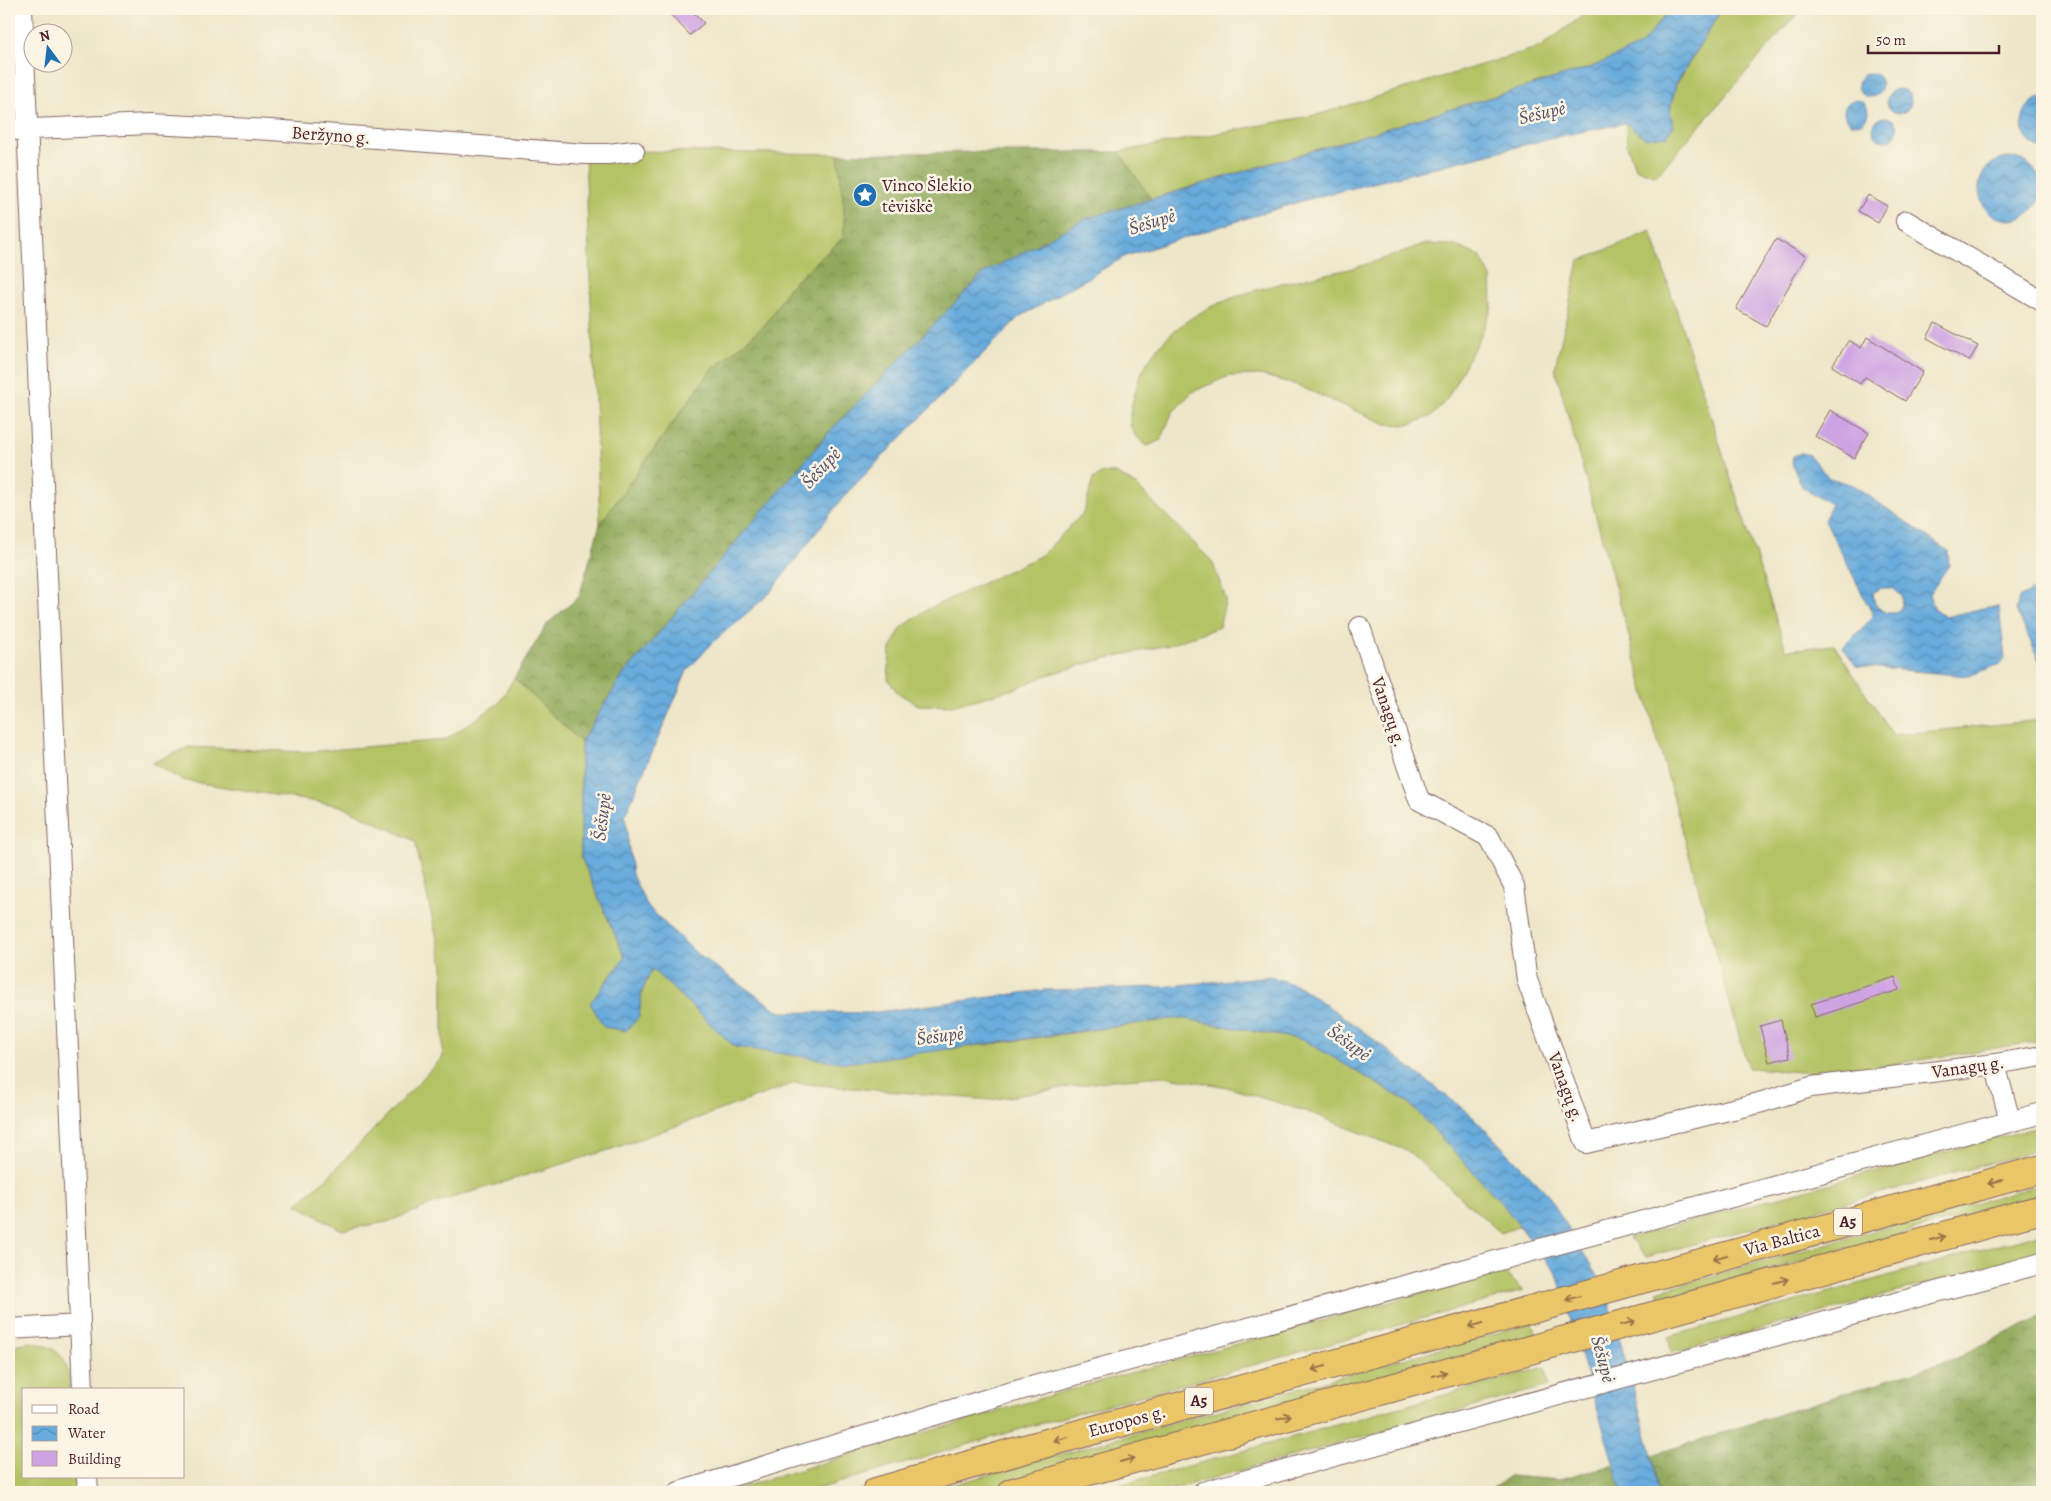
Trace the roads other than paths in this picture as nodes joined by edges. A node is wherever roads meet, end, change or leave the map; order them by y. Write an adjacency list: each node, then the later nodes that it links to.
1 (22, 9): 2 (street)
2 (18, 130): 3 (street, Beržyno g.); 15 (street)
3 (634, 151)
4 (1906, 221): 5 (street)
5 (2042, 301)
6 (1360, 627): 8 (street, Vanagų g.)
7 (2042, 1056): 8 (street, Vanagų g.)
8 (1995, 1064): 10 (street)
9 (2042, 1112): 10 (street)
10 (2010, 1121): 20 (street)
11 (2042, 1169): 14 (highway, Via Baltica / A5, one-way to 14)
12 (2042, 1209): 22 (highway, A5, one-way to 12)
13 (2042, 1264): 23 (street)
14 (1522, 1312): 21 (highway, Europos g. / A5, one-way to 21)
15 (80, 1325): 16 (street); 17 (street)
16 (9, 1329)
17 (83, 1388)
18 (87, 1478): 19 (street)
19 (88, 1492)
20 (679, 1492)
21 (876, 1492)
22 (1012, 1492)
23 (1204, 1492)

